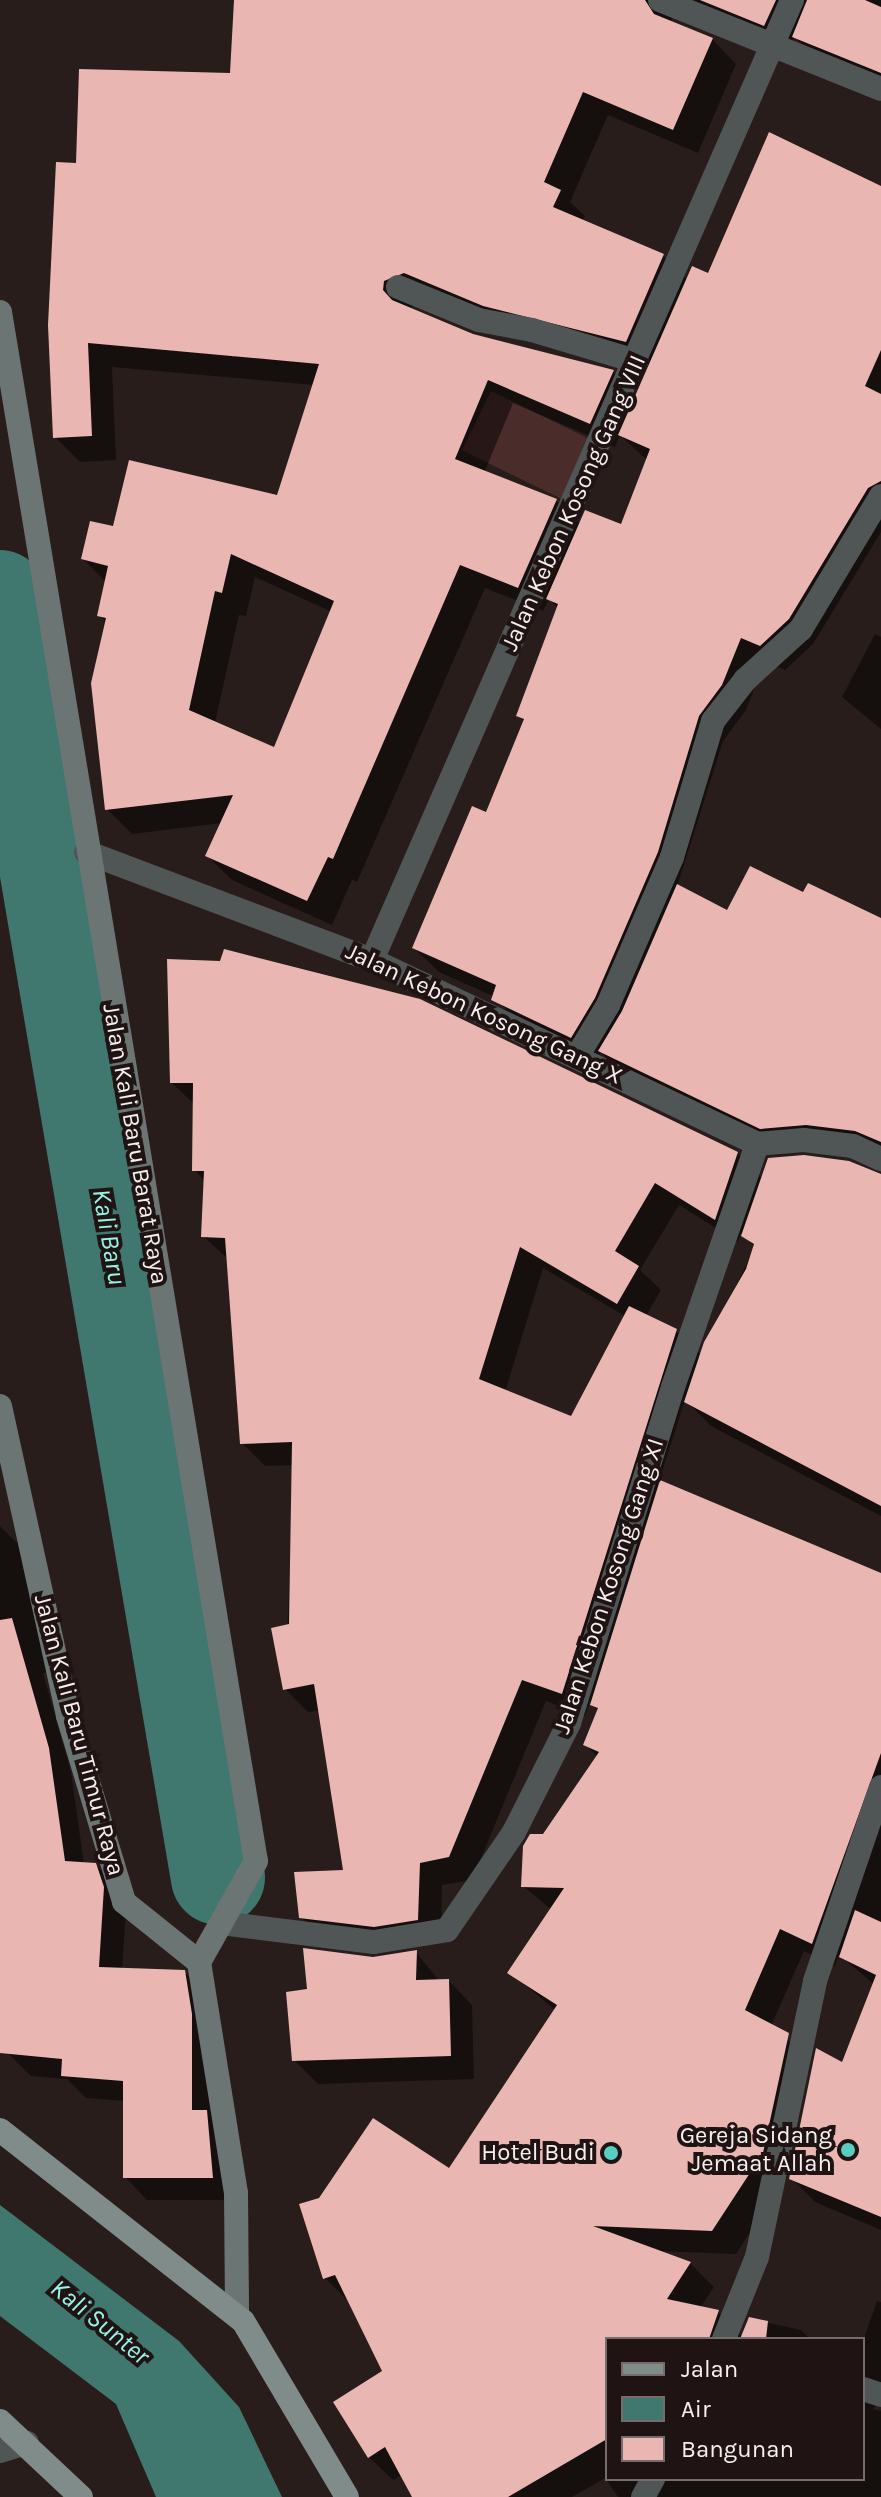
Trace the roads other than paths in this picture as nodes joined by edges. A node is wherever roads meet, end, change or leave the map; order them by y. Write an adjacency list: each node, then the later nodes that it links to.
1 (660, 0): 3 (street)
2 (792, 0): 3 (street, Jalan Kebon Kosong Gang VIII)
3 (772, 46): 4 (street); 7 (street, Jalan Kebon Kosong Gang VIII)
4 (881, 89)
5 (398, 287): 7 (street)
6 (0, 312): 9 (street, Jalan Kali Baru Barat Raya)
7 (636, 361): 10 (street, Jalan Kebon Kosong Gang VIII)
8 (881, 496): 11 (street)
9 (86, 852): 10 (street, Jalan Kebon Kosong Gang X); 16 (street, Jalan Kali Baru Barat Raya)
10 (372, 960): 11 (street, Jalan Kebon Kosong Gang X)
11 (578, 1055): 12 (street, Jalan Kebon Kosong Gang X)
12 (757, 1144): 13 (street); 16 (street, Jalan Kebon Kosong Gang XI)
13 (881, 1159)
14 (0, 1406): 17 (street, Jalan Kali Baru Timur Raya)
15 (881, 1787): 20 (street)
16 (221, 1923): 17 (street, Jalan Kali Baru Barat Raya)
17 (199, 1962): 19 (street)
18 (0, 2130): 19 (main road)
19 (240, 2319): 25 (main road)
20 (725, 2337)
21 (0, 2421): 22 (main road)
22 (27, 2443): 23 (street); 24 (main road)
23 (0, 2451)
24 (81, 2497)
25 (347, 2497)

